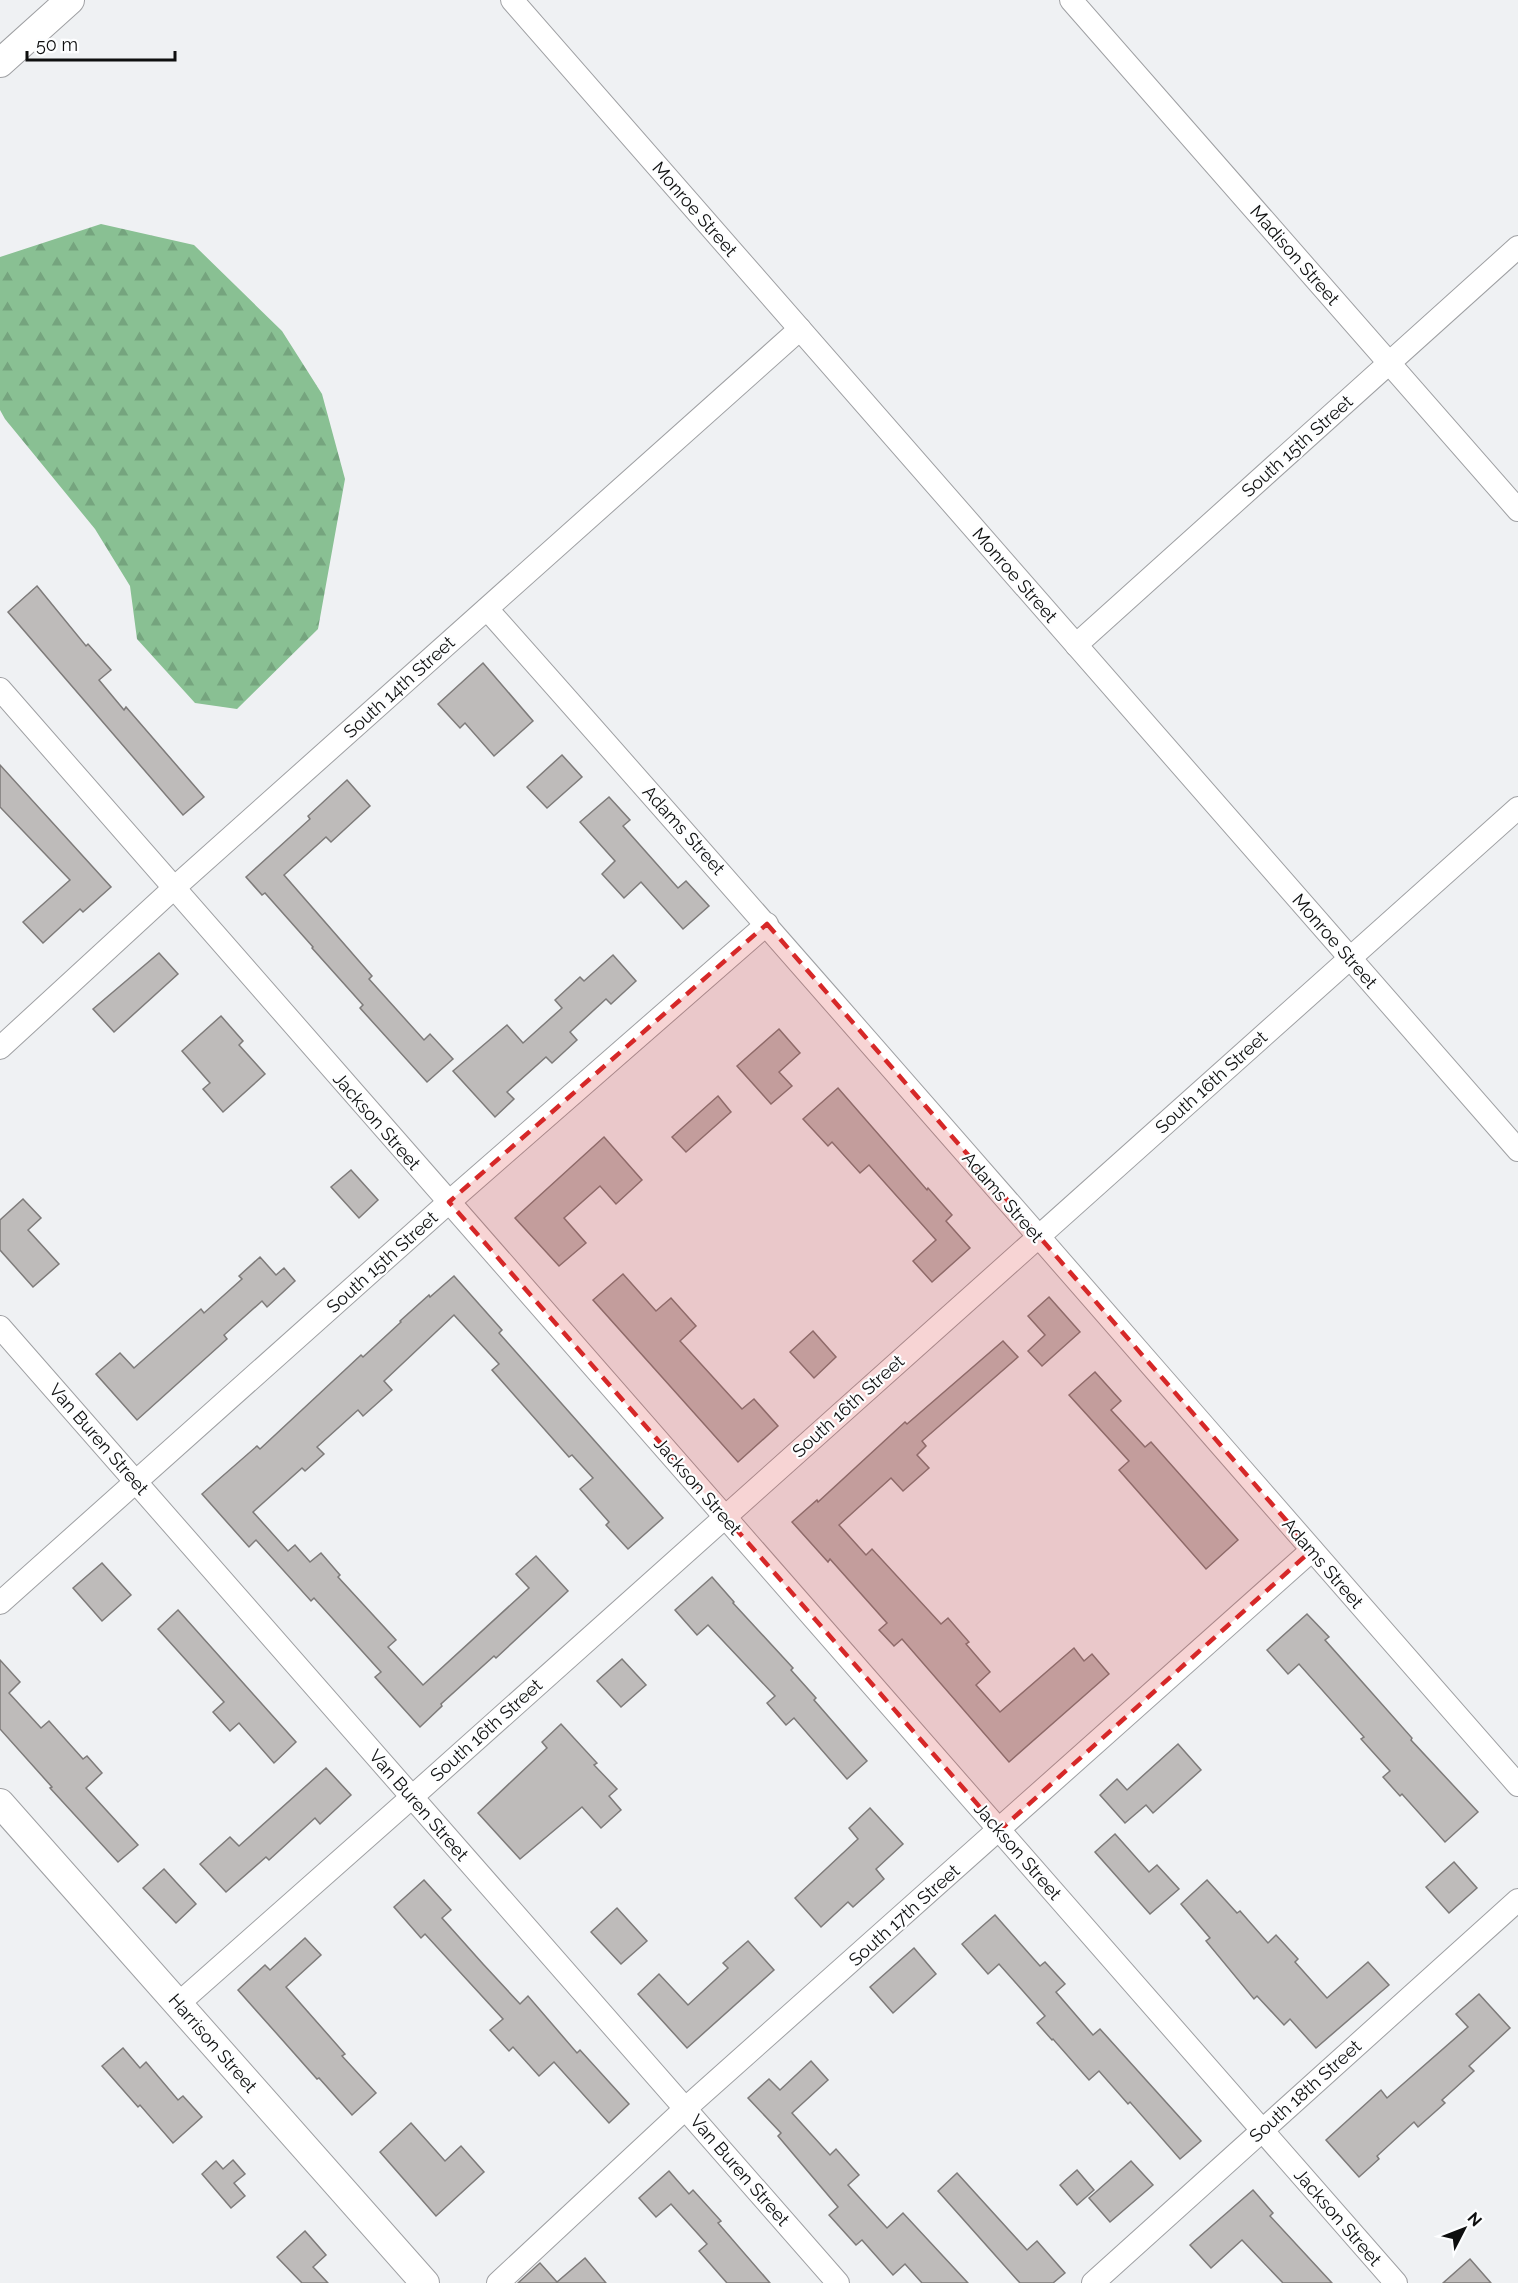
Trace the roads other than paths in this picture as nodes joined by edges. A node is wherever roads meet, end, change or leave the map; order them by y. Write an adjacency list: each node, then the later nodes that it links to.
1 (70, 0): 4 (street)
2 (512, 0): 6 (street, Monroe Street)
3 (1071, 0): 7 (street, Madison Street)
4 (2, 56)
5 (1518, 247): 7 (street, South 15th Street)
6 (800, 329): 9 (street, South 14th Street); 10 (street, Monroe Street)
7 (1389, 362): 8 (street, Madison Street); 10 (street, South 15th Street)
8 (1518, 510)
9 (487, 609): 13 (street, South 14th Street); 14 (street, Adams Street)
10 (1076, 645): 15 (street, Monroe Street)
11 (0, 689): 13 (street, Jackson Street)
12 (1518, 808): 15 (street, South 16th Street)
13 (174, 888): 16 (street, South 14th Street); 18 (street, Jackson Street)
14 (767, 924): 18 (street, South 15th Street); 19 (street, Adams Street)
15 (1350, 958): 17 (street, Monroe Street); 19 (street, South 16th Street)
16 (0, 1048)
17 (1518, 1150)
18 (449, 1202): 21 (street, South 15th Street); 22 (street, Jackson Street)
19 (1037, 1236): 22 (street, South 16th Street); 23 (street, Adams Street)
20 (0, 1327): 21 (street, Van Buren Street)
21 (137, 1482): 24 (street, South 15th Street); 26 (street, Van Buren Street)
22 (724, 1517): 26 (street, South 16th Street); 28 (street, Jackson Street)
23 (1312, 1550): 25 (street, Adams Street); 28 (street, South 17th Street)
24 (0, 1604)
25 (1518, 1785)
26 (412, 1797): 30 (street, South 16th Street); 31 (street, Van Buren Street)
27 (0, 1803): 30 (street, Harrison Street)
28 (1000, 1830): 31 (street, South 17th Street); 32 (street, Jackson Street)
29 (1518, 1900): 32 (street, South 18th Street)
30 (178, 2004): 33 (street, Harrison Street)
31 (686, 2108): 34 (street, South 17th Street); 35 (street, Van Buren Street)
32 (1262, 2130): 36 (street, South 18th Street); 37 (street, Jackson Street)
33 (417, 2280)
34 (498, 2283)
35 (838, 2283)
36 (1093, 2283)
37 (1396, 2283)

